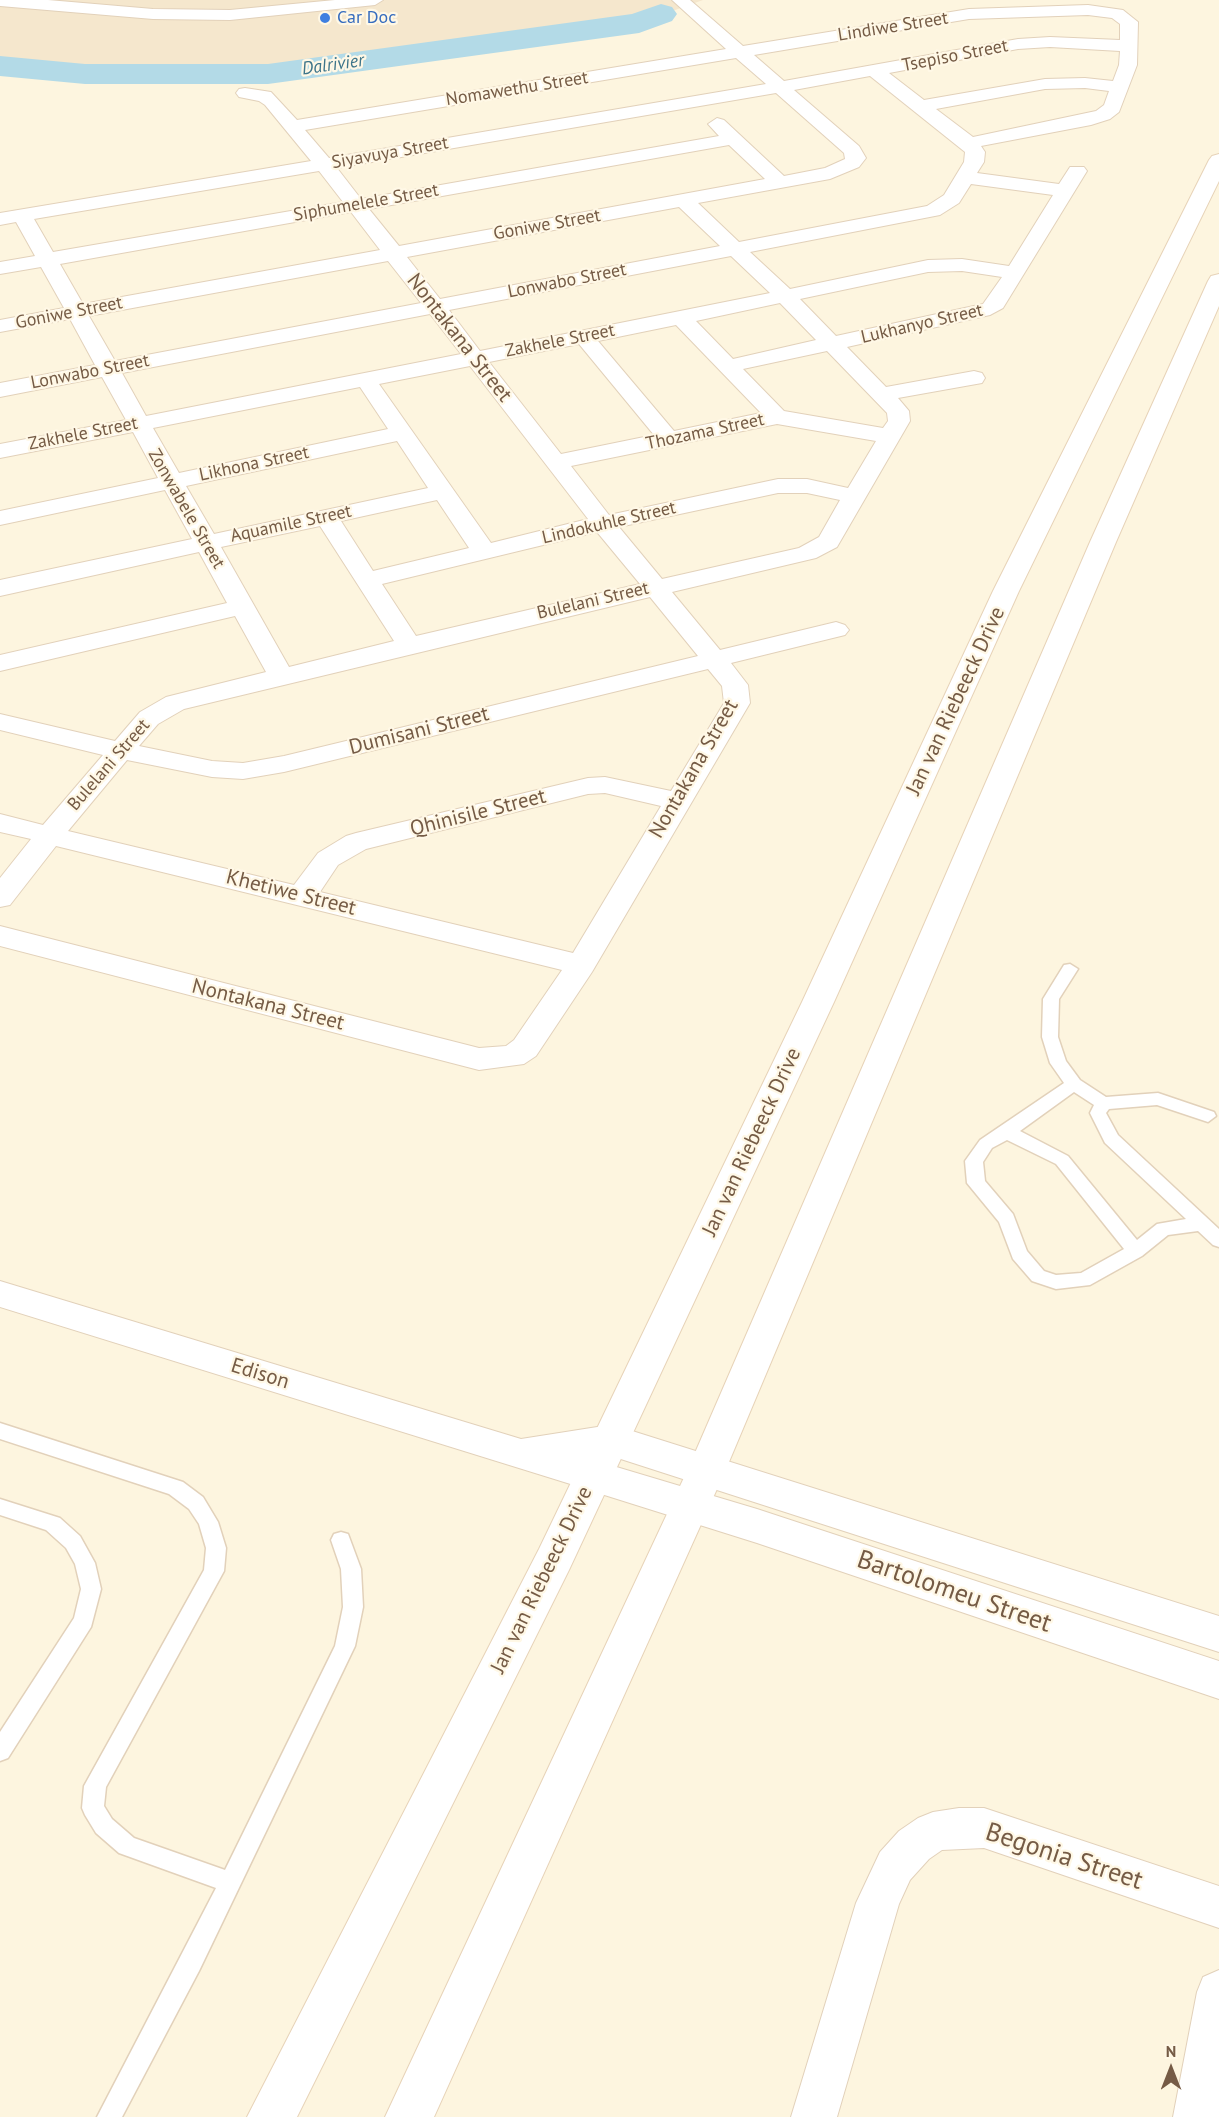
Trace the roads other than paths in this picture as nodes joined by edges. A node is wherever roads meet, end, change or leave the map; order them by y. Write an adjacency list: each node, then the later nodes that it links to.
1 (375, 0): 3 (street)
2 (680, 0): 7 (street, Goniwe Street)
3 (0, 1)
4 (819, 23): 5 (street)
5 (835, 37): 6 (street, Lindiwe Street); 7 (street, Lindiwe Street)
6 (1130, 46): 11 (street, Tsepiso Street); 15 (street, Lindiwe Street)
7 (741, 52): 10 (street, Nomawethu Street); 14 (street, Goniwe Street)
8 (614, 54): 10 (street)
9 (531, 66): 13 (street)
10 (633, 70): 13 (street, Nomawethu Street)
11 (875, 71): 14 (street, Tsepiso Street); 19 (street)
12 (448, 80): 17 (street)
13 (554, 82): 17 (street, Nomawethu Street); 20 (street)
14 (781, 87): 18 (street, Siyavuya Street); 29 (street, Goniwe Street)
15 (1121, 87): 19 (street); 23 (street, Lindiwe Street)
16 (245, 93): 21 (street, Nontakana Street)
17 (465, 97): 21 (street, Nomawethu Street)
18 (693, 102): 20 (street, Siyavuya Street); 22 (street)
19 (920, 106): 23 (street)
20 (600, 118): 24 (street); 26 (street, Siyavuya Street)
21 (293, 126): 26 (street, Nontakana Street)
22 (733, 139): 24 (street, Siphumelele Street); 29 (street)
23 (969, 143): 28 (street, Lonwabo Street)
24 (638, 154): 32 (street, Siphumelele Street)
25 (1219, 160): 97 (main road, Jan van Riebeeck Drive)
26 (324, 164): 32 (street, Nontakana Street); 33 (street, Siyavuya Street)
27 (1077, 171): 30 (street, Lukhanyo Street)
28 (966, 177): 30 (street); 34 (street, Lonwabo Street)
29 (780, 183): 31 (street, Goniwe Street)
30 (1065, 191): 38 (street, Lukhanyo Street)
31 (684, 201): 34 (street, Bulelani Street); 35 (street, Goniwe Street)
32 (355, 205): 35 (street, Nontakana Street); 36 (street, Siphumelele Street)
33 (11, 217): 36 (street, Zonwabele Street)
34 (735, 249): 40 (street, Bulelani Street); 41 (street, Lonwabo Street)
35 (390, 252): 41 (street, Nontakana Street); 42 (street, Goniwe Street)
36 (47, 260): 37 (street, Siphumelele Street); 42 (street, Zonwabele Street)
37 (0, 268)
38 (1014, 273): 40 (street, Zakhele Street); 46 (street, Lukhanyo Street)
39 (1219, 281): 98 (main road)
40 (785, 296): 43 (street, Zakhele Street); 46 (street, Bulelani Street)
41 (437, 306): 47 (street, Nontakana Street); 49 (street, Lonwabo Street)
42 (78, 312): 44 (street, Goniwe Street); 49 (street, Zonwabele Street)
43 (681, 318): 45 (street, Zakhele Street); 48 (street)
44 (0, 326)
45 (584, 337): 47 (street, Zakhele Street); 58 (street)
46 (833, 345): 48 (street, Lukhanyo Street); 53 (street, Bulelani Street)
47 (477, 357): 51 (street, Zakhele Street); 60 (street, Nontakana Street)
48 (729, 366): 54 (street)
49 (109, 367): 52 (street, Lonwabo Street); 55 (street, Zonwabele Street)
50 (974, 378): 53 (street)
51 (365, 379): 55 (street, Zakhele Street); 56 (street)
52 (0, 390)
53 (882, 394): 57 (street, Bulelani Street)
54 (777, 417): 57 (street, Thozama Street); 58 (street, Thozama Street)
55 (138, 423): 59 (street, Zakhele Street); 61 (street, Zonwabele Street)
56 (403, 433): 61 (street, Likhona Street); 62 (street)
57 (890, 436): 63 (street, Bulelani Street)
58 (669, 439): 60 (street, Thozama Street)
59 (0, 451)
60 (556, 462): 66 (street, Nontakana Street)
61 (171, 481): 65 (street, Likhona Street); 67 (street, Zonwabele Street)
62 (442, 492): 64 (street, Aquamile Street); 68 (street)
63 (853, 496): 66 (street, Lindokuhle Street); 70 (street, Bulelani Street)
64 (326, 517): 67 (street, Aquamile Street); 69 (street)
65 (0, 518)
66 (603, 523): 68 (street, Lindokuhle Street); 70 (street, Nontakana Street)
67 (206, 541): 71 (street, Aquamile Street); 72 (street, Zonwabele Street)
68 (484, 551): 69 (street, Lindokuhle Street)
69 (366, 580): 74 (street)
70 (654, 587): 74 (street, Bulelani Street); 75 (street, Nontakana Street)
71 (0, 588)
72 (241, 607): 76 (street); 77 (street, Zonwabele Street)
73 (837, 630): 75 (street, Dumisani Street)
74 (409, 645): 77 (street, Bulelani Street)
75 (713, 658): 79 (street, Dumisani Street); 80 (street, Nontakana Street)
76 (0, 663)
77 (282, 677): 79 (street, Bulelani Street)
78 (0, 722): 79 (street, Dumisani Street)
79 (121, 751): 82 (street, Bulelani Street)
80 (676, 801): 83 (street, Qhinisile Street); 86 (street, Nontakana Street)
81 (0, 823): 82 (street, Khetiwe Street)
82 (50, 834): 83 (street, Khetiwe Street); 84 (street, Bulelani Street)
83 (302, 895): 86 (street, Khetiwe Street)
84 (0, 898)
85 (0, 936): 86 (street, Nontakana Street)
86 (581, 965)
87 (1070, 969): 88 (lane)
88 (1074, 1084): 89 (lane); 91 (lane)
89 (1103, 1103): 90 (lane); 92 (lane)
90 (1215, 1119)
91 (1007, 1132): 94 (lane); 94 (lane)
92 (1200, 1224): 93 (lane); 94 (lane)
93 (1219, 1240)
94 (1136, 1251)
95 (0, 1294): 97 (street, Edison)
96 (0, 1431): 104 (lane)
97 (602, 1458): 98 (main road); 108 (main road, Jan van Riebeeck Drive)
98 (698, 1487): 101 (main road, Bartolomeu Street); 102 (main road, Bartolomeu Street); 109 (main road)
99 (0, 1507): 103 (lane)
100 (341, 1540): 104 (lane)
101 (1219, 1634)
102 (1219, 1680)
103 (0, 1751)
104 (231, 1883): 107 (lane)
105 (1219, 1907): 110 (street, Begonia Street)
106 (1219, 1992): 111 (street)
107 (109, 2117)
108 (271, 2117)
109 (409, 2117)
110 (814, 2117)
111 (1196, 2117)

